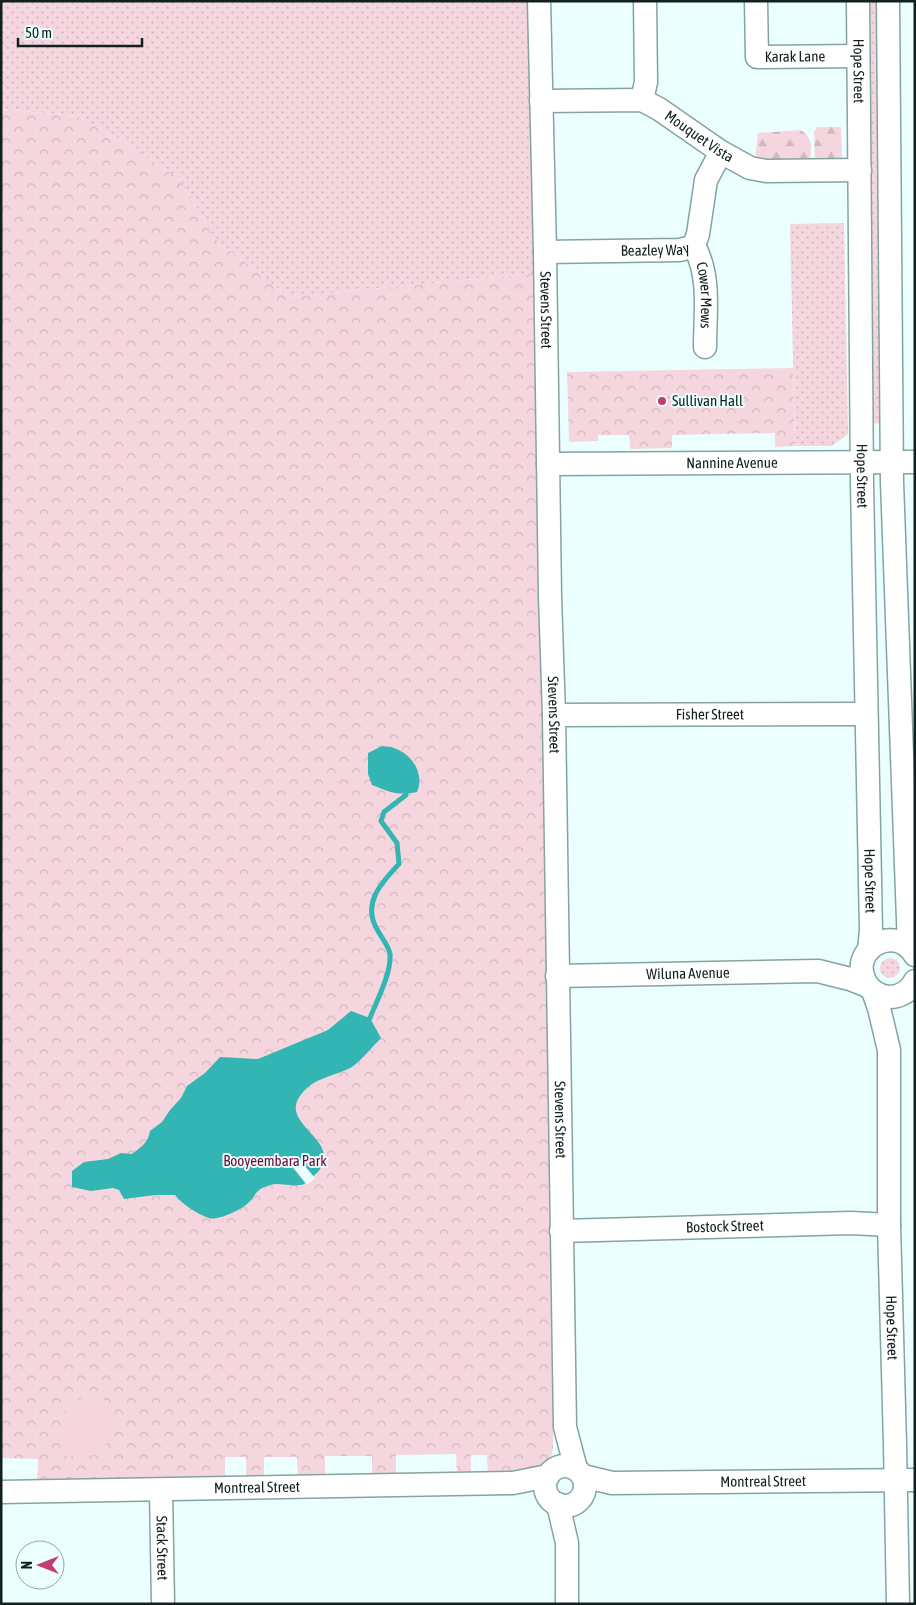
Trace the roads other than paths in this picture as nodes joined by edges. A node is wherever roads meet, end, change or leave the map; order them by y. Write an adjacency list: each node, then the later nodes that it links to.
1 (539, 1): 8 (street, Stevens Street)
2 (645, 1): 7 (street)
3 (756, 1): 6 (street, Karak Lane)
4 (858, 1): 6 (street, Hope Street)
5 (888, 1): 16 (street, Hope Street)
6 (858, 56): 10 (street, Hope Street)
7 (642, 100): 8 (street); 9 (street, Mouquet Vista)
8 (541, 101): 12 (street, Stevens Street)
9 (721, 152): 10 (street, Mouquet Vista); 11 (street, Beazley Way)
10 (860, 170): 15 (street, Hope Street)
11 (694, 246): 12 (street, Beazley Way); 13 (street, Cower Mews)
12 (545, 252): 17 (street, Stevens Street)
13 (705, 347)
14 (915, 462): 16 (street, Nannine Avenue)
15 (862, 463): 16 (street, Nannine Avenue); 17 (street, Nannine Avenue); 18 (street, Hope Street)
16 (891, 463): 20 (street, Hope Street)
17 (548, 464): 19 (street, Stevens Street)
18 (866, 714): 19 (street, Fisher Street); 21 (street, Hope Street)
19 (554, 715): 23 (street, Stevens Street)
20 (913, 953): 21 (street, Wiluna Avenue)
21 (866, 954): 22 (street, Wiluna Avenue); 25 (street, Hope Street)
22 (818, 971): 23 (street, Wiluna Avenue); 25 (street, Wiluna Avenue)
23 (557, 976): 28 (street, Stevens Street)
24 (911, 986): 25 (street, Wiluna Avenue); 26 (street, Hope Street)
25 (871, 989): 26 (street, Hope Street)
26 (889, 1050): 27 (street, Hope Street)
27 (889, 1225): 28 (street, Bostock Street); 29 (street, Hope Street)
28 (561, 1230): 30 (street, Stevens Street)
29 (906, 1480): 30 (street, Montreal Street); 35 (street, Hope Street)
30 (566, 1486): 31 (street, Montreal Street); 34 (street, Stevens Street)
31 (161, 1490): 32 (street, Montreal Street); 33 (street, Stack Street)
32 (1, 1492)
33 (163, 1604)
34 (567, 1604)
35 (898, 1604)

